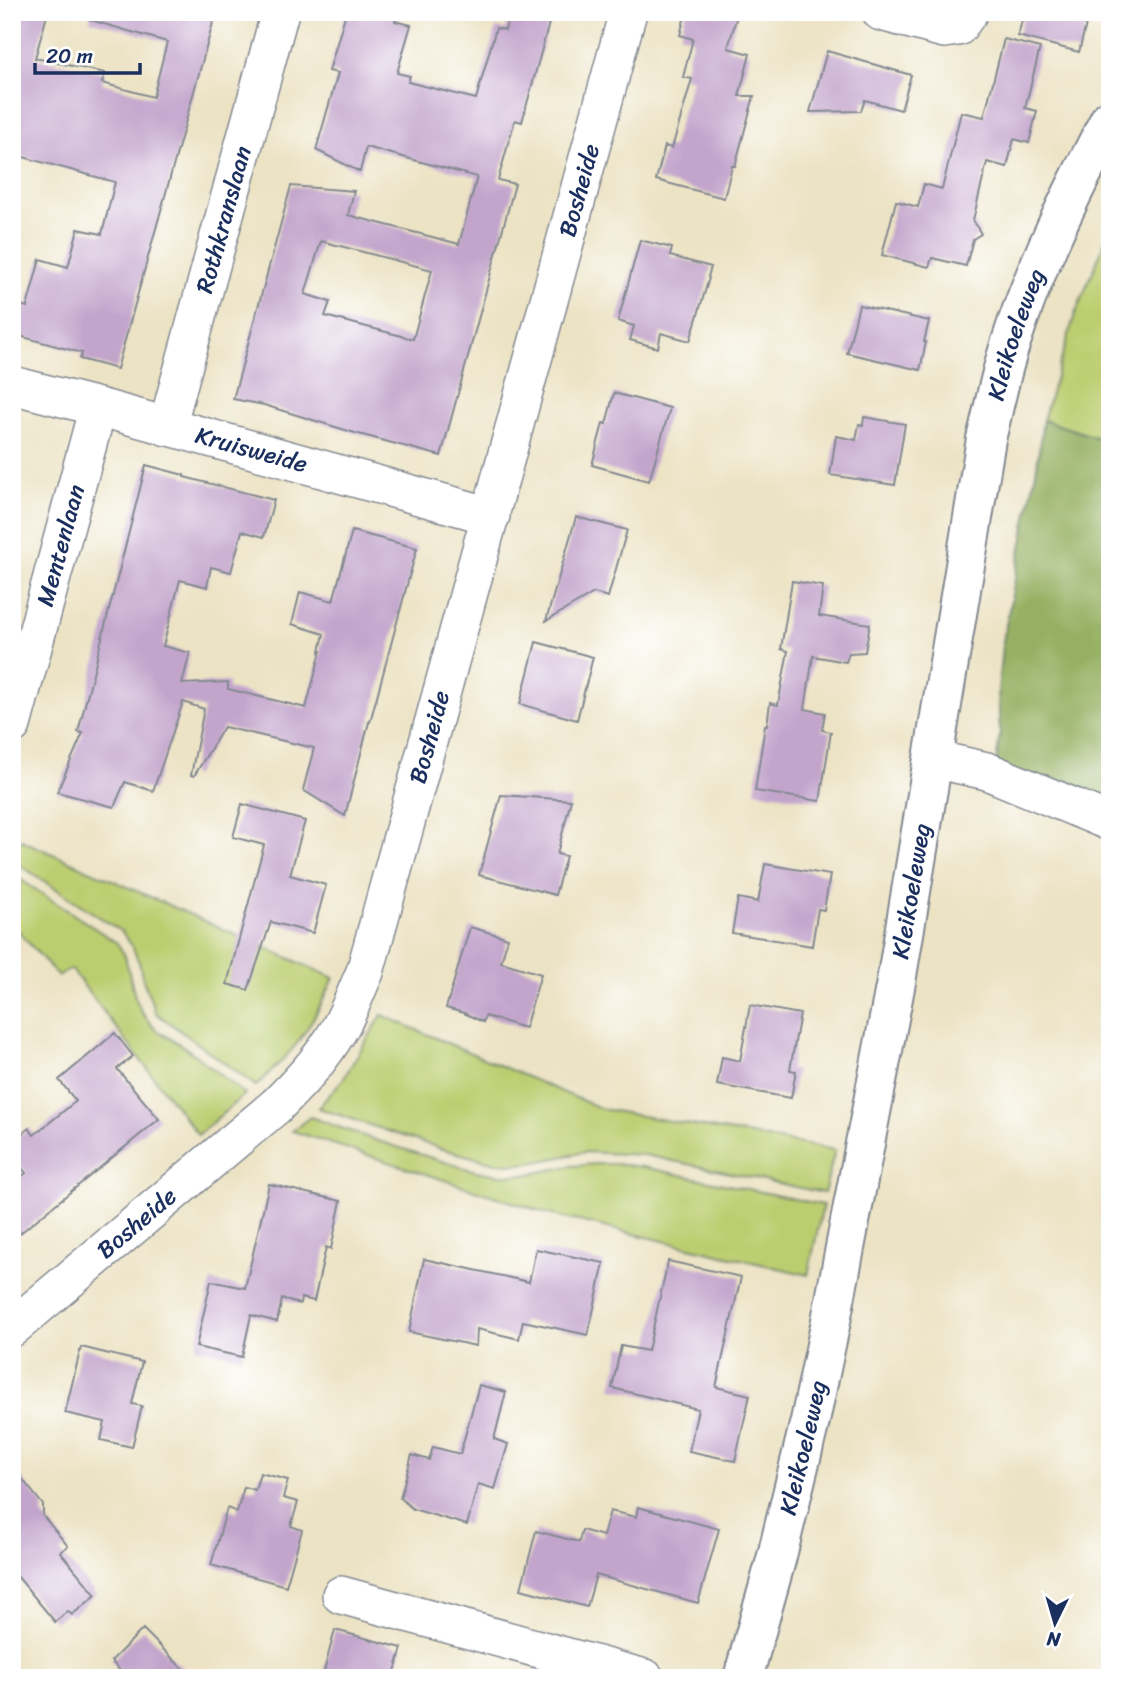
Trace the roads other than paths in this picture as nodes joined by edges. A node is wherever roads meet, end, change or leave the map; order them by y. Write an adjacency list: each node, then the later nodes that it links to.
1 (280, 12): 8 (street, Rothkranslaan)
2 (628, 12): 9 (street, Bosheide)
3 (881, 12): 4 (street)
4 (969, 12)
5 (1110, 119): 11 (street, Kleikoeleweg)
6 (12, 385): 7 (street, Kruisweide)
7 (98, 407): 8 (street, Kruisweide); 10 (street, Mentenlaan)
8 (167, 427): 9 (street, Kruisweide)
9 (491, 516): 13 (street, Bosheide)
10 (12, 725)
11 (933, 759): 12 (street); 16 (street, Kleikoeleweg)
12 (1110, 822)
13 (12, 1328)
14 (341, 1595): 15 (street)
15 (645, 1678)
16 (743, 1678)

